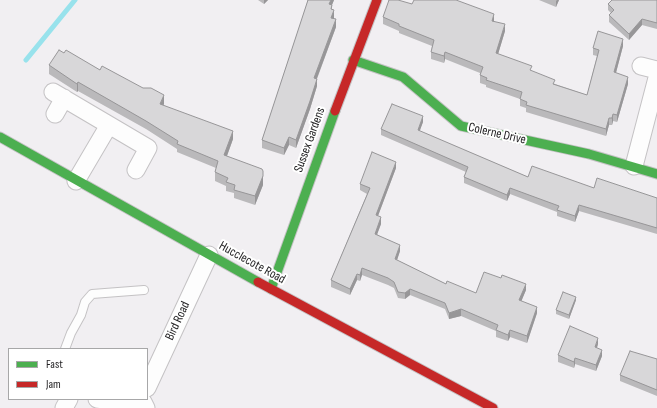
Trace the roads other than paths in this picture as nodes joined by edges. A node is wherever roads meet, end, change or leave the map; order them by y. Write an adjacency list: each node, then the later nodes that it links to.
1 (377, 0): 2 (street, Sussex Gardens)
2 (353, 60): 7 (street, Colerne Drive); 12 (street, Sussex Gardens)
3 (657, 78): 7 (street)
4 (55, 114): 5 (street)
5 (109, 125): 8 (street); 10 (street)
6 (2, 142): 10 (street, Hucclecote Road)
7 (634, 166): 9 (street, Colerne Drive)
8 (136, 170)
9 (657, 174)
10 (76, 181): 11 (street, Hucclecote Road)
11 (209, 255): 12 (street, Hucclecote Road); 15 (street, Bird Road)
12 (271, 289): 18 (street, Hucclecote Road)
13 (144, 290): 14 (lane)
14 (64, 348)
15 (148, 382)
16 (118, 400): 17 (street)
17 (139, 401)
18 (493, 408)

